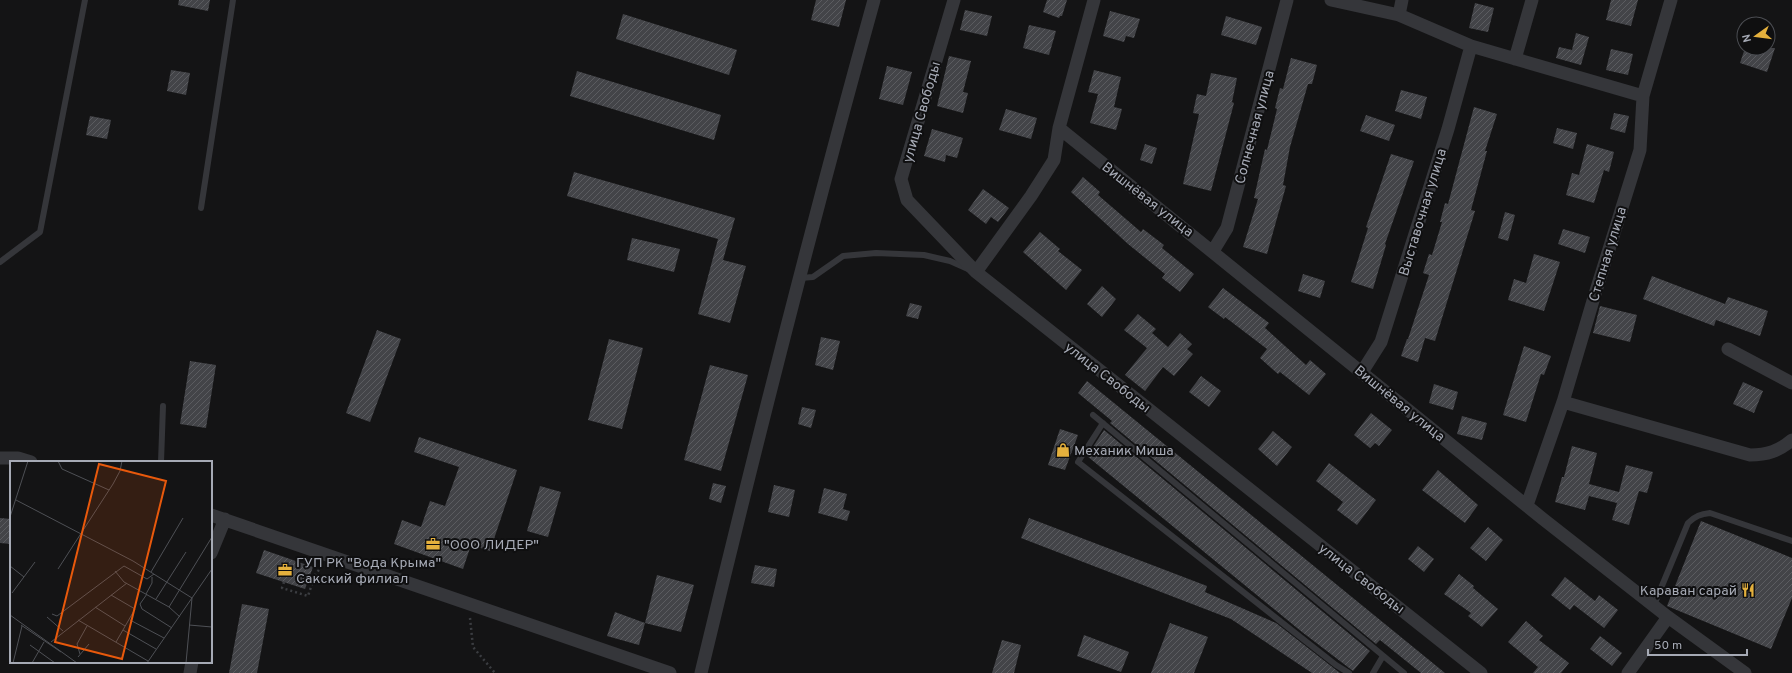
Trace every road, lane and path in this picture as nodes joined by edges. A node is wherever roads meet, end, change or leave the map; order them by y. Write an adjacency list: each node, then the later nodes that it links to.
1 (85, 0): 18 (lane)
2 (233, 0): 16 (lane)
3 (874, 0): 20 (street)
4 (954, 0): 19 (street, улица Свободы)
5 (1094, 0): 15 (street)
6 (1287, 0): 17 (street, Солнечная улица)
7 (1331, 0): 11 (street)
8 (1402, 0): 11 (street)
9 (1532, 0): 13 (street)
10 (1671, 0): 14 (street, Степная улица)
11 (1399, 15): 12 (street)
12 (1471, 46): 13 (street); 22 (street, Выставочная улица)
13 (1514, 59): 14 (street)
14 (1643, 96): 24 (street, Степная улица)
15 (1059, 128): 17 (street, Вишнёвая улица); 19 (street)
16 (201, 208)
17 (1213, 251): 22 (street, Вишнёвая улица)
18 (0, 262)
19 (976, 272): 20 (lane); 51 (street, улица Свободы)
20 (800, 278): 47 (street)
21 (1728, 349): 23 (street)
22 (1362, 372): 32 (street, Вишнёвая улица)
23 (1792, 383)
24 (1563, 402): 28 (street); 32 (street, Степная улица)
25 (163, 406): 31 (lane)
26 (1093, 415): 27 (lane)
27 (1103, 423): 42 (lane); 48 (lane)
28 (1792, 440)
29 (0, 458): 30 (street)
30 (28, 461)
31 (161, 461)
32 (1526, 506): 40 (street, Вишнёвая улица)
33 (212, 515): 34 (street)
34 (225, 519): 36 (street); 37 (street)
35 (1792, 541): 40 (lane)
36 (212, 551)
37 (327, 554): 38 (path); 39 (street)
38 (284, 582)
39 (469, 603): 45 (path); 46 (street)
40 (1654, 606): 41 (street, Вишнёвая улица)
41 (1668, 617): 52 (street); 53 (street, Вишнёвая улица)
42 (1383, 656): 49 (lane); 50 (lane)
43 (192, 663): 44 (street)
44 (190, 673)
45 (495, 673)
46 (670, 673)
47 (701, 673)
48 (1348, 673)
49 (1373, 673)
50 (1404, 673)
51 (1482, 673)
52 (1628, 673)
53 (1744, 673)

